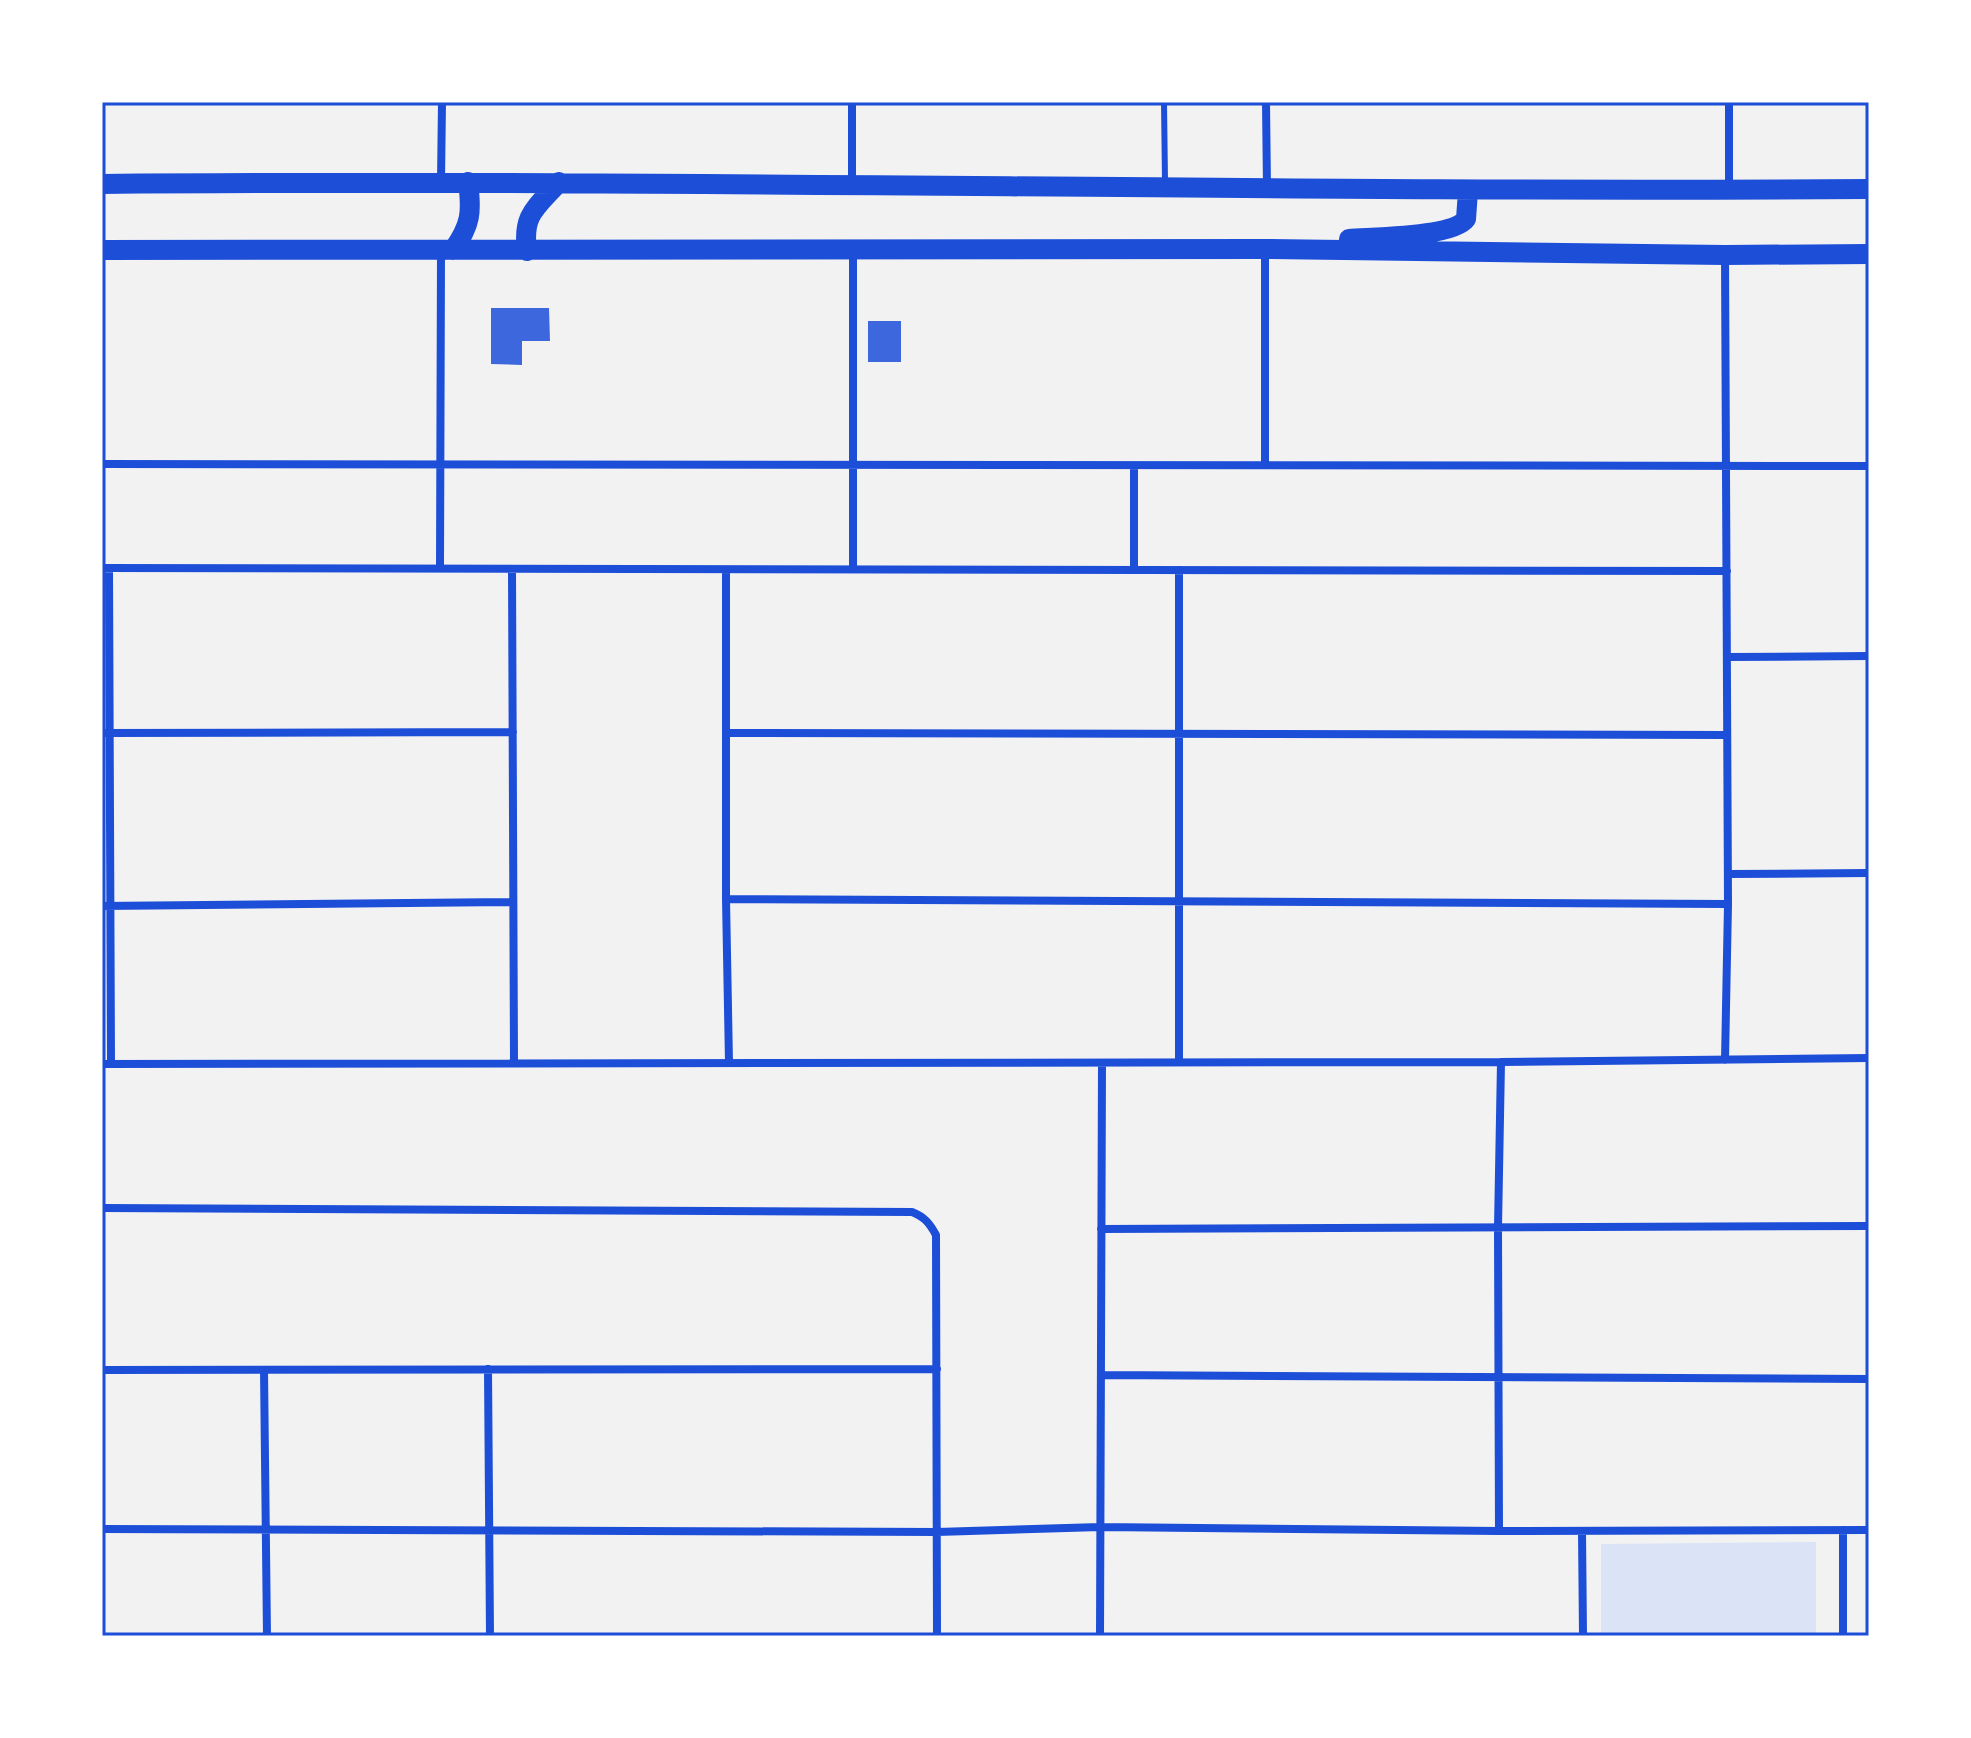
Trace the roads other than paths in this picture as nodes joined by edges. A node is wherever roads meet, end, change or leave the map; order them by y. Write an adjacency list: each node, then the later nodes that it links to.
1 (442, 102): 6 (street)
2 (852, 102): 10 (street)
3 (1164, 102): 11 (lane)
4 (1266, 102): 12 (street)
5 (1729, 102): 14 (street)
6 (441, 181): 7 (highway); 9 (highway)
7 (468, 182): 8 (highway); 20 (highway)
8 (559, 182): 10 (highway); 21 (highway)
9 (102, 184)
10 (852, 184): 11 (highway)
11 (1165, 187): 12 (highway)
12 (1267, 188): 15 (highway)
13 (1869, 189): 14 (highway)
14 (1729, 190): 15 (highway)
15 (1468, 191): 19 (highway)
16 (853, 249): 17 (highway); 21 (highway); 26 (street)
17 (1265, 249): 19 (highway); 27 (street)
18 (102, 250): 20 (highway)
19 (1311, 250): 23 (highway)
20 (447, 251): 21 (highway); 24 (street)
21 (527, 251)
22 (1869, 254): 23 (highway)
23 (1725, 255): 30 (street)
24 (440, 462): 25 (street); 26 (street); 32 (street)
25 (102, 464)
26 (852, 465): 28 (street); 34 (street)
27 (1265, 465): 28 (street); 30 (street)
28 (1134, 466): 36 (street)
29 (1869, 466): 30 (street)
30 (1726, 467): 38 (street)
31 (106, 568): 32 (street); 42 (street)
32 (440, 568): 33 (street)
33 (512, 569): 35 (street); 41 (street)
34 (853, 569): 35 (street); 36 (street)
35 (726, 570): 43 (street)
36 (1134, 570): 37 (street)
37 (1179, 570): 38 (street); 44 (street)
38 (1727, 571): 40 (street)
39 (1869, 656): 40 (street)
40 (1727, 657): 45 (street)
41 (513, 732): 42 (street); 50 (street)
42 (106, 733): 52 (street)
43 (726, 733): 44 (street); 48 (street)
44 (1181, 734): 45 (street); 49 (street)
45 (1727, 735): 47 (street)
46 (1869, 873): 47 (street)
47 (1728, 874): 51 (street)
48 (726, 899): 49 (street); 58 (street)
49 (1178, 900): 51 (street); 55 (street)
50 (513, 902): 52 (street); 57 (street)
51 (1728, 904): 54 (street)
52 (106, 906): 60 (street)
53 (1869, 1058): 54 (street)
54 (1725, 1060): 56 (street)
55 (1179, 1061): 56 (street); 59 (street)
56 (1501, 1062): 63 (street)
57 (514, 1063): 58 (street); 60 (street)
58 (729, 1063): 59 (street)
59 (1102, 1063): 64 (street)
60 (107, 1064)
61 (102, 1208): 66 (street)
62 (1869, 1226): 63 (street)
63 (1498, 1227): 64 (street); 70 (street)
64 (1101, 1229): 69 (street)
65 (488, 1369): 66 (street); 68 (street); 77 (street)
66 (937, 1369): 80 (street)
67 (102, 1370): 68 (street)
68 (264, 1370): 74 (street)
69 (1101, 1375): 70 (street); 72 (street)
70 (1499, 1377): 71 (street); 78 (street)
71 (1869, 1379)
72 (1100, 1527): 78 (street); 80 (street); 84 (street)
73 (102, 1529): 74 (street)
74 (266, 1530): 77 (street); 81 (street)
75 (1843, 1530): 76 (street); 79 (street); 86 (street)
76 (1869, 1530)
77 (489, 1531): 80 (street); 82 (street)
78 (1499, 1531): 79 (street)
79 (1582, 1531): 85 (street)
80 (937, 1532): 83 (street)
81 (267, 1636)
82 (490, 1636)
83 (937, 1636)
84 (1100, 1636)
85 (1583, 1636)
86 (1843, 1636)

